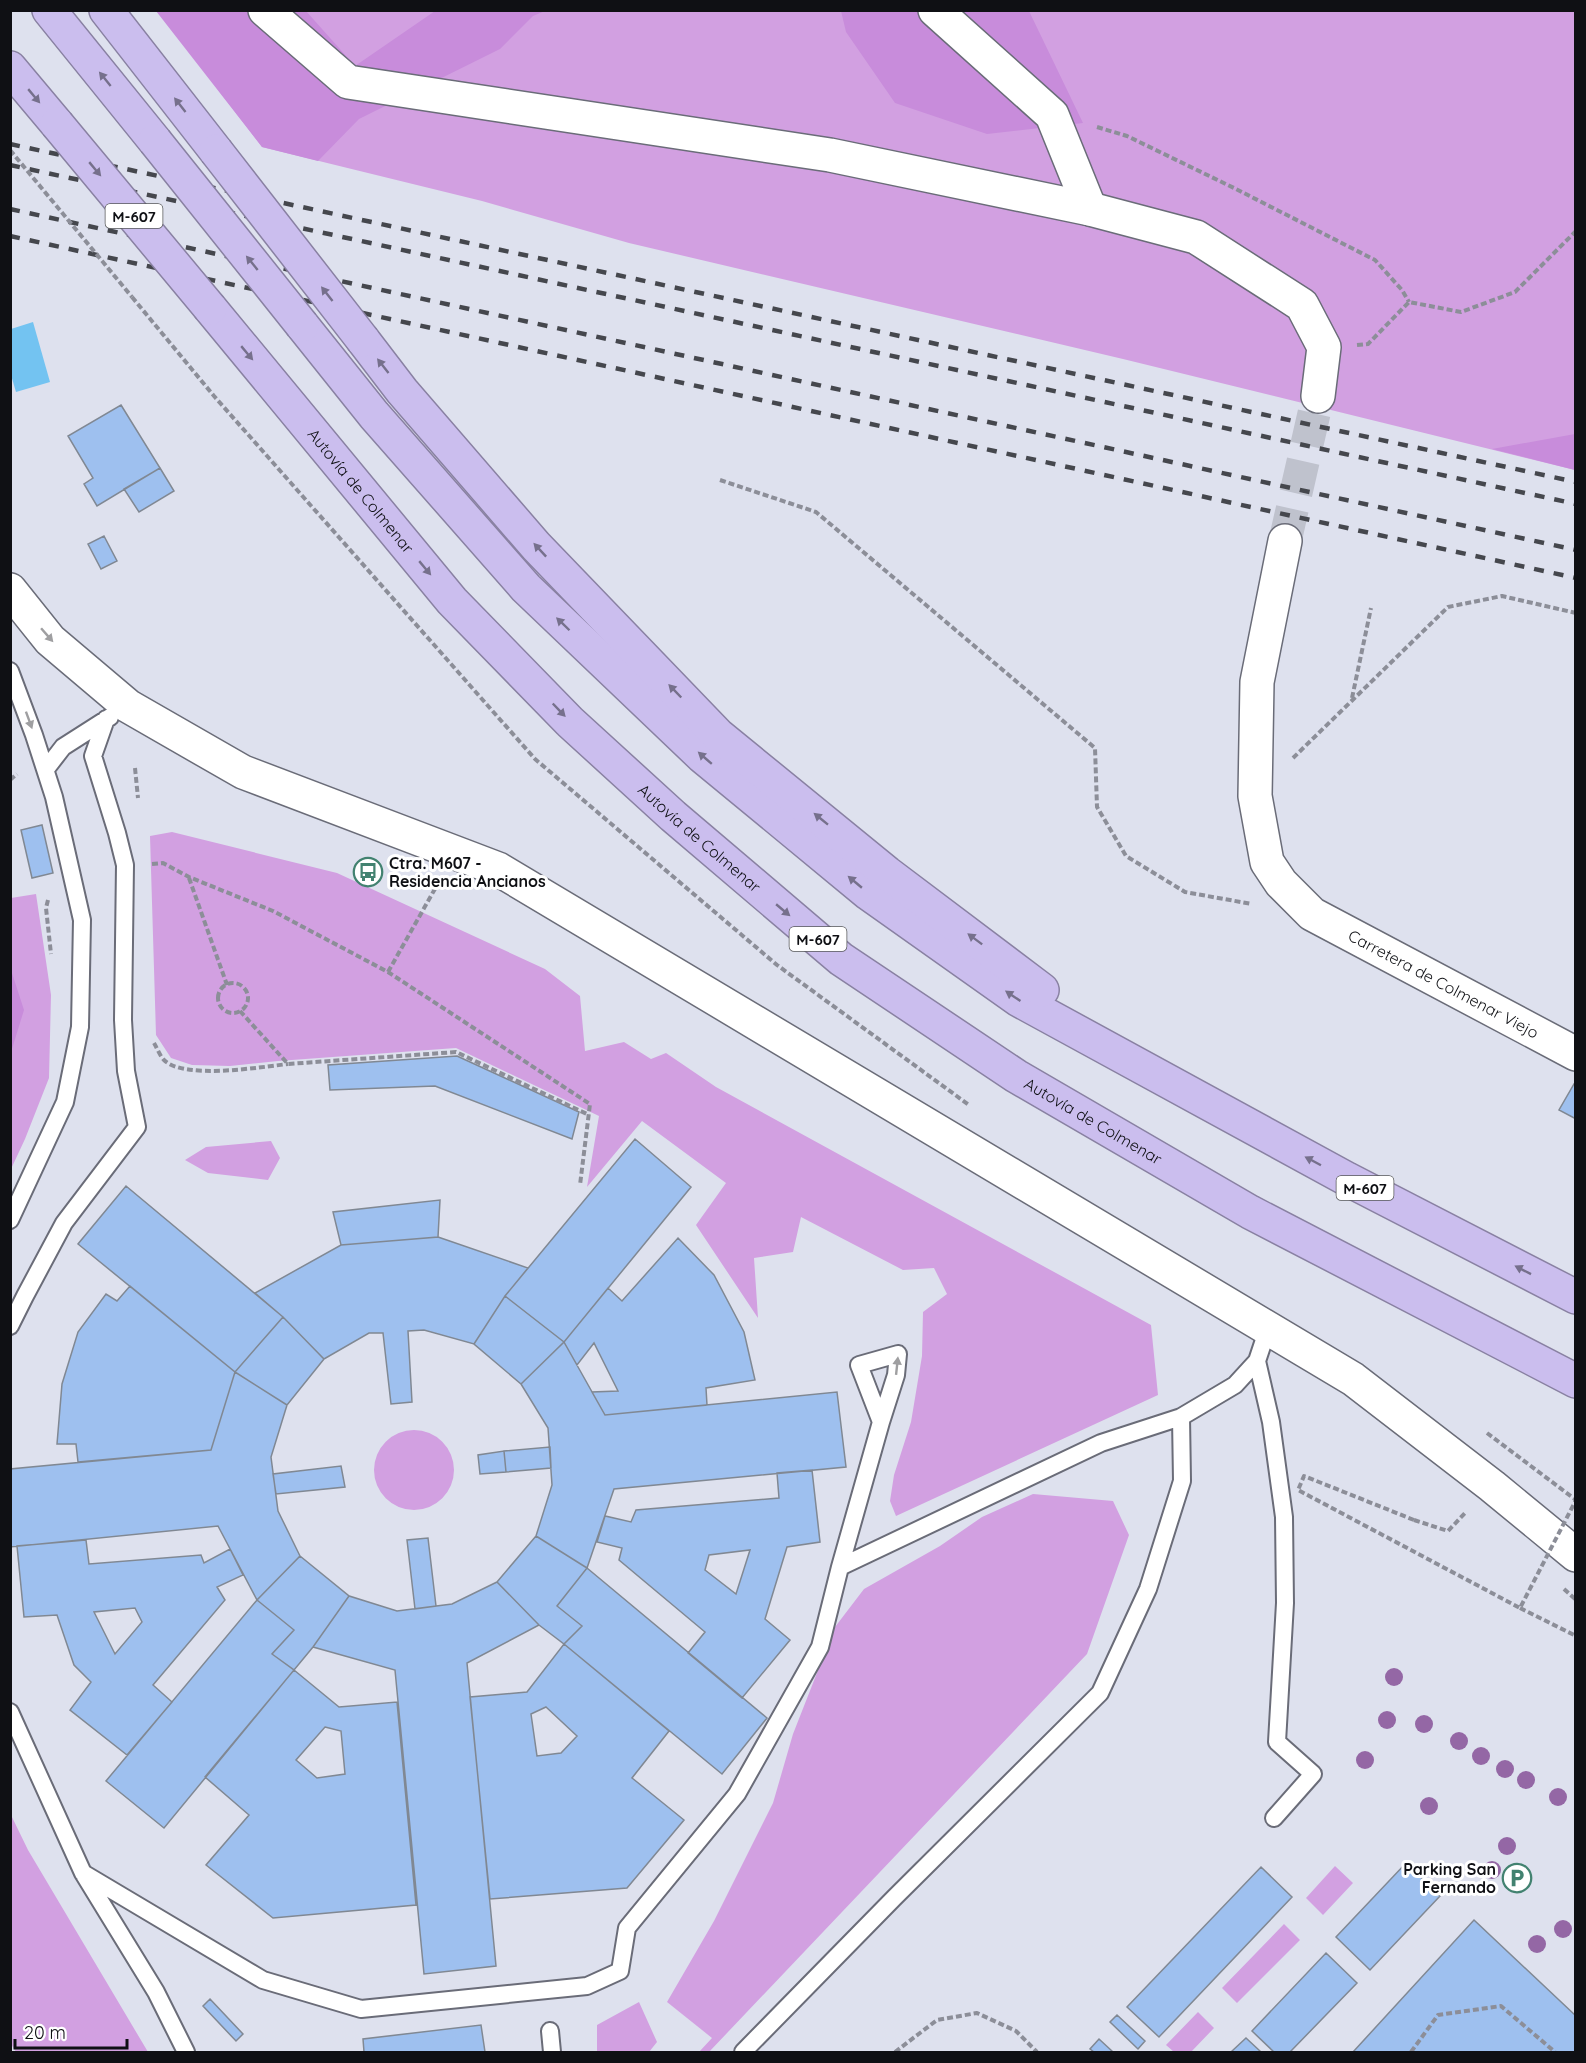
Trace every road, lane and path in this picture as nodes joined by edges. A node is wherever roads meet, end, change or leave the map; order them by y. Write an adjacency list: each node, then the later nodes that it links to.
1 (49, 10): 38 (highway, M-607, one-way to 1, bridge)
2 (106, 10): 38 (highway, one-way to 2, bridge)
3 (265, 10): 8 (street)
4 (935, 10): 6 (street)
5 (10, 68): 46 (highway, Autovía de Colmenar / M-607, one-way to 46, bridge)
6 (1048, 111): 8 (street); 11 (path)
7 (10, 150): 10 (path, bridge)
8 (1090, 209): 12 (street)
9 (1575, 231): 11 (path)
10 (132, 297)
11 (1409, 302): 12 (path)
12 (1324, 347): 13 (street)
13 (1318, 396)
14 (720, 480): 30 (path)
15 (1285, 541): 24 (street, Carretera de Colmenar Viejo)
16 (10, 590): 21 (street, one-way to 21)
17 (1371, 608): 20 (path)
18 (1575, 613): 20 (path)
19 (10, 671): 22 (lane, one-way to 22)
20 (1352, 700): 24 (path)
21 (117, 712): 22 (lane); 26 (lane); 44 (street)
22 (46, 768): 41 (lane)
23 (135, 768): 25 (path)
24 (1255, 796): 36 (street, Carretera de Colmenar Viejo)
25 (139, 809)
26 (124, 865): 27 (path); 43 (lane)
27 (189, 877): 32 (path); 33 (path)
28 (436, 888): 32 (path)
29 (49, 898): 31 (path)
30 (1254, 904)
31 (52, 962)
32 (388, 972): 39 (path)
33 (227, 985): 34 (path); 34 (path)
34 (240, 1011): 37 (path)
35 (150, 1036): 37 (path)
36 (1575, 1054)
37 (288, 1064): 39 (path)
38 (1156, 1076): 42 (highway, M-607, one-way to 38)
39 (589, 1115): 40 (path)
40 (580, 1185)
41 (10, 1220)
42 (1575, 1297)
43 (10, 1326)
44 (1268, 1328): 45 (lane); 51 (street)
45 (1257, 1361): 47 (lane); 56 (lane)
46 (1575, 1381)
47 (1182, 1417): 52 (lane); 61 (lane)
48 (881, 1422): 52 (lane)
49 (1575, 1500): 53 (path, bridge)
50 (1468, 1510): 53 (path, bridge)
51 (1575, 1555)
52 (840, 1567): 57 (lane)
53 (1520, 1608): 54 (path)
54 (1575, 1636)
55 (10, 1712): 57 (lane)
56 (1274, 1818)
57 (83, 1873): 59 (lane)
58 (550, 2031): 60 (lane)
59 (186, 2052)
60 (552, 2052)
61 (743, 2052)
62 (895, 2052): 63 (path)
63 (1037, 2052)
64 (1411, 2052): 65 (path)
65 (1555, 2052)

